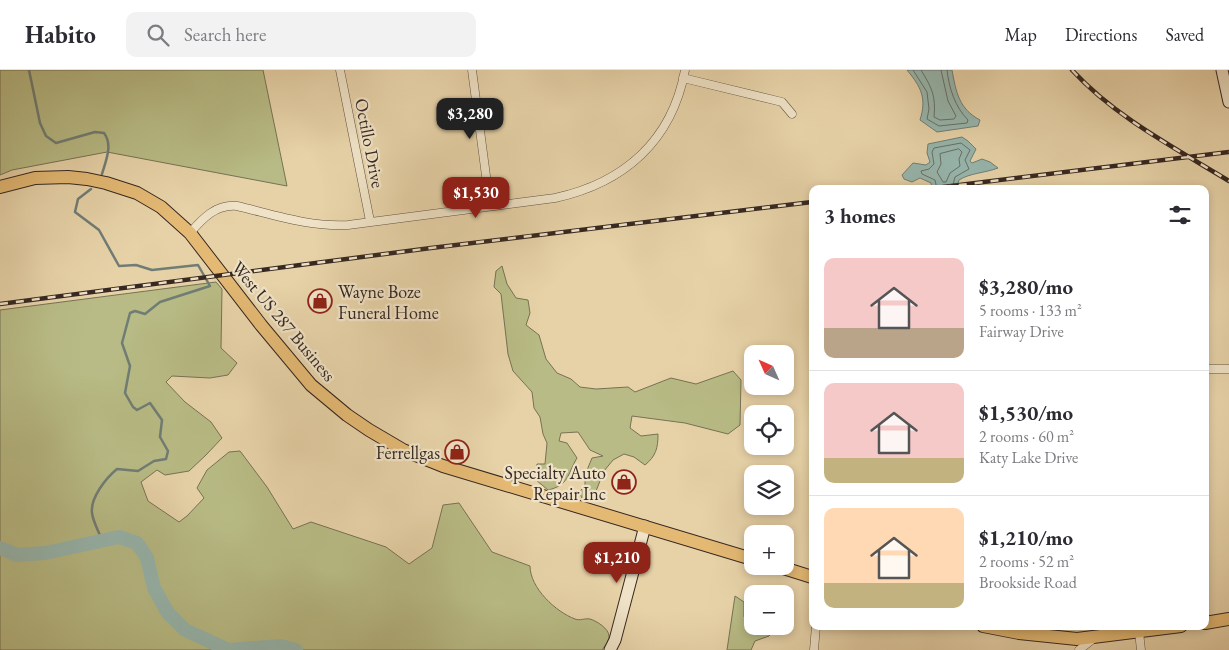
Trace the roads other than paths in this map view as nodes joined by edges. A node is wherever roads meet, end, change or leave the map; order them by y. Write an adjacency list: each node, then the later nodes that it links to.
1 (340, 70): 9 (street, Octillo Drive)
2 (472, 70): 8 (street)
3 (1222, 70): 5 (main road)
4 (684, 74): 6 (street); 8 (street)
5 (1229, 102)
6 (792, 114)
7 (0, 187): 10 (main road, West US 287 Business)
8 (490, 206): 9 (street)
9 (370, 221): 10 (street)
10 (190, 233): 13 (main road, West US 287 Business)
11 (1209, 369): 12 (street)
12 (1229, 369)
13 (645, 526): 14 (main road, West US 287 Business); 24 (main road)
14 (744, 557)
15 (794, 571): 16 (main road)
16 (809, 576)
17 (1229, 619): 18 (main road)
18 (1209, 622)
19 (816, 630): 25 (street)
20 (1008, 630): 23 (main road)
21 (1154, 630): 22 (main road)
22 (1140, 632): 23 (main road); 27 (street)
23 (1094, 638): 26 (street)
24 (610, 650)
25 (814, 650)
26 (1079, 650)
27 (1141, 650)

